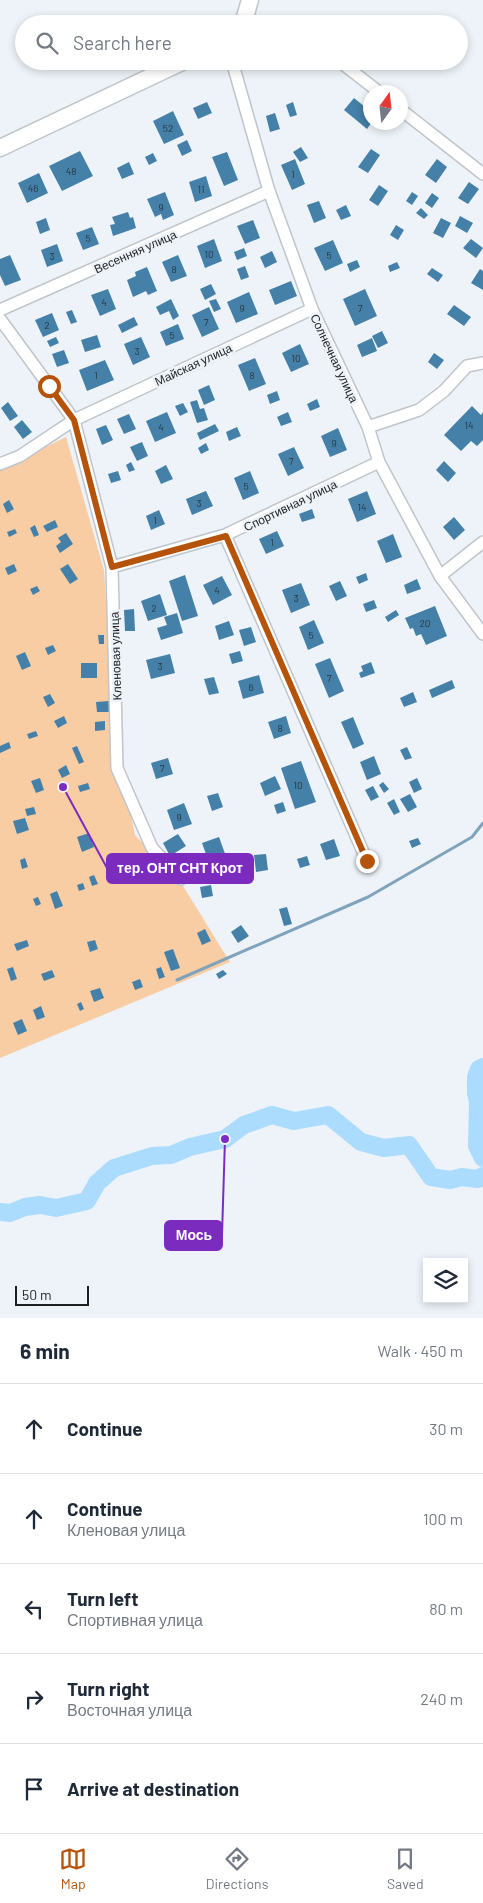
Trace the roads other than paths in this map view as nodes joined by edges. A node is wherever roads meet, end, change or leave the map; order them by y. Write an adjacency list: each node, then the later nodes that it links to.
1 (250, 0): 2 (street)
2 (246, 15)
3 (165, 70): 8 (street)
4 (235, 70): 10 (street, Солнечная улица)
5 (351, 70): 6 (street)
6 (370, 85)
7 (408, 116): 9 (street)
8 (0, 148)
9 (483, 174)
10 (269, 192): 11 (street, Солнечная улица); 12 (street, Весенняя улица)
11 (312, 308): 15 (street, Майская улица); 16 (street, Солнечная улица)
12 (0, 310)
13 (0, 319): 15 (street)
14 (483, 363): 16 (street)
15 (74, 420): 18 (street, Майская улица); 21 (street, Кленовая улица)
16 (368, 427): 17 (street, Солнечная улица)
17 (379, 462): 19 (street, Спортивная улица); 22 (street, Солнечная улица)
18 (0, 464)
19 (226, 536): 21 (street, Спортивная улица); 24 (street)
20 (483, 542): 22 (street)
21 (112, 567): 25 (street, Кленовая улица)
22 (440, 576): 23 (street, Солнечная улица)
23 (483, 634)
24 (367, 861)
25 (181, 879)

